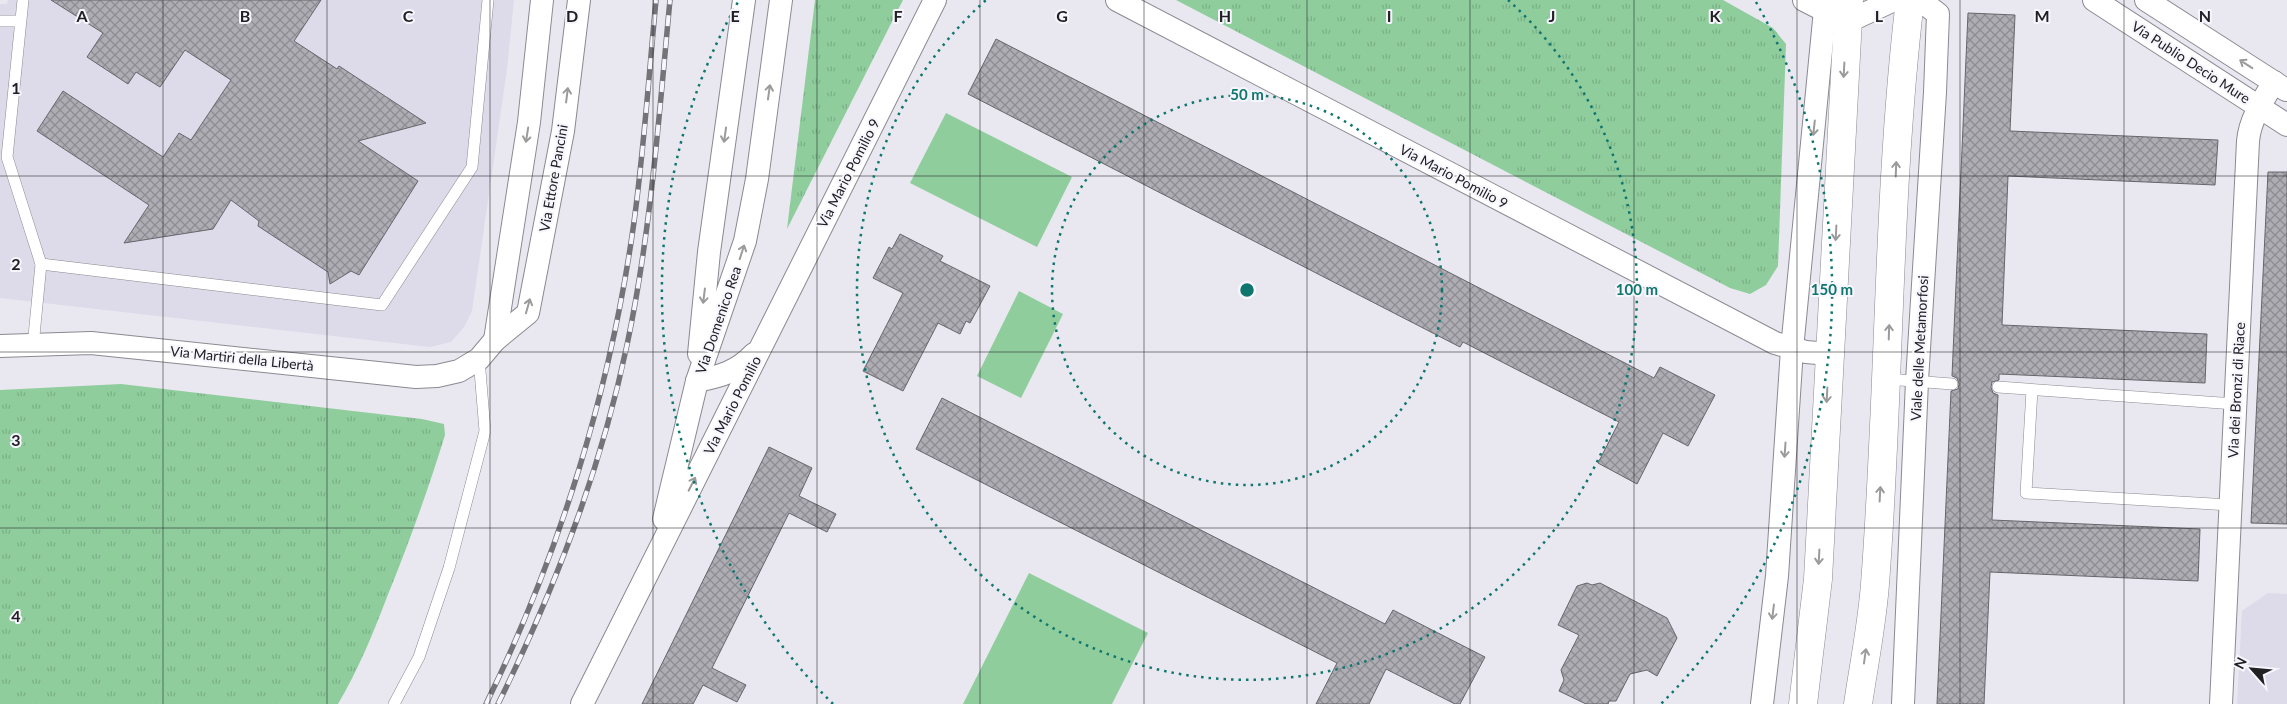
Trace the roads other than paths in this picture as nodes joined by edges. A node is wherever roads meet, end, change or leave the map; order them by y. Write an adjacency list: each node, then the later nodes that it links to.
1 (22, 0): 17 (lane)
2 (488, 0): 21 (lane)
3 (542, 0): 22 (street, one-way to 22)
4 (579, 0): 22 (street, Via Ettore Pancini, one-way to 4)
5 (744, 0): 30 (street, Via Domenico Rea, one-way to 30)
6 (781, 0): 30 (street, Via Domenico Rea, one-way to 6)
7 (935, 0): 25 (street, Via Mario Pomilio 9)
8 (1117, 0): 26 (street, Via Mario Pomilio 9)
9 (1804, 0): 15 (street)
10 (1894, 0): 15 (street)
11 (1910, 0): 29 (street, one-way to 11)
12 (1920, 0): 31 (street, Viale delle Metamorfosi)
13 (2094, 0): 19 (street, Via Publio Decio Mure)
14 (2146, 0): 18 (street, Via Publio Decio Mure, one-way to 14)
15 (1837, 8): 26 (street, one-way to 26); 27 (street, one-way to 27)
16 (0, 21): 17 (lane)
17 (20, 21): 21 (lane)
18 (2281, 86): 19 (street, Via dei Bronzi di Riace)
19 (2259, 107): 20 (street, Via Publio Decio Mure); 35 (street, Via dei Bronzi di Riace)
20 (2287, 125)
21 (41, 264): 24 (lane)
22 (495, 340): 28 (street, Via Ettore Pancini)
23 (0, 346): 24 (street, Via Martiri della Libertà)
24 (33, 346): 28 (street, Via Martiri della Libertà)
25 (761, 347): 30 (street, Via Mario Pomilio); 37 (street, Via Mario Pomilio, one-way to 25)
26 (1792, 349): 27 (street); 40 (street, one-way to 40)
27 (1830, 354): 41 (street, one-way to 41)
28 (479, 359): 38 (lane)
29 (1887, 379): 31 (lane); 42 (street, one-way to 29)
30 (697, 381): 37 (street, Via Mario Pomilio)
31 (1917, 381): 32 (lane); 43 (street, Viale delle Metamorfosi)
32 (1952, 384)
33 (1998, 387): 34 (lane)
34 (2032, 390): 35 (lane); 36 (lane)
35 (2235, 404): 36 (street, Via dei Bronzi di Riace)
36 (2230, 505): 44 (street, Via dei Bronzi di Riace)
37 (639, 590): 39 (street, Via Mario Pomilio)
38 (394, 704)
39 (582, 704)
40 (1762, 704)
41 (1803, 704)
42 (1858, 704)
43 (1903, 704)
44 (2221, 704)

